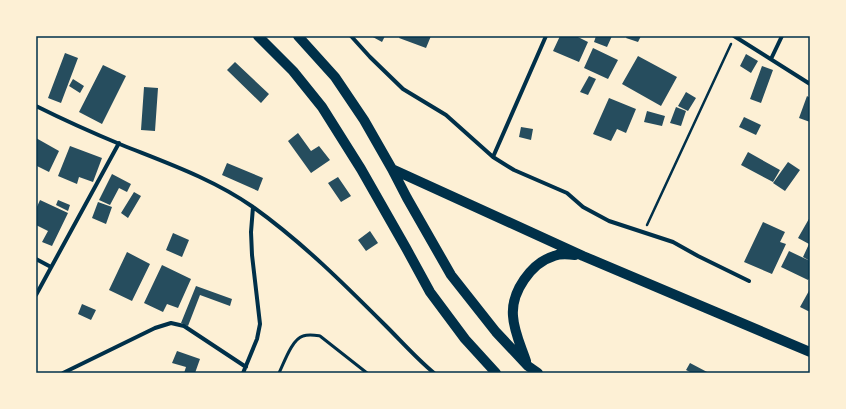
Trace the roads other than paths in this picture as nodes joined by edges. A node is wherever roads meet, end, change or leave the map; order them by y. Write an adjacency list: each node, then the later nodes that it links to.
1 (258, 36): 27 (main road)
2 (298, 36): 12 (main road)
3 (351, 36): 11 (street)
4 (546, 36): 11 (street)
5 (734, 36): 7 (street)
6 (782, 36): 7 (street)
7 (771, 59): 8 (street)
8 (810, 84)
9 (36, 106): 10 (street)
10 (119, 143): 13 (street); 16 (street)
11 (494, 157): 17 (street)
12 (392, 168): 14 (main road); 20 (main road)
13 (252, 207): 21 (street); 26 (street)
14 (583, 256): 19 (main road); 20 (main road)
15 (36, 259): 16 (street)
16 (51, 267): 18 (street)
17 (749, 281)
18 (36, 295)
19 (810, 352)
20 (528, 366): 28 (main road)
21 (246, 367): 22 (street); 23 (street)
22 (63, 373)
23 (243, 373)
24 (279, 373): 25 (lane)
25 (367, 373)
26 (434, 373)
27 (496, 373)
28 (538, 373)

